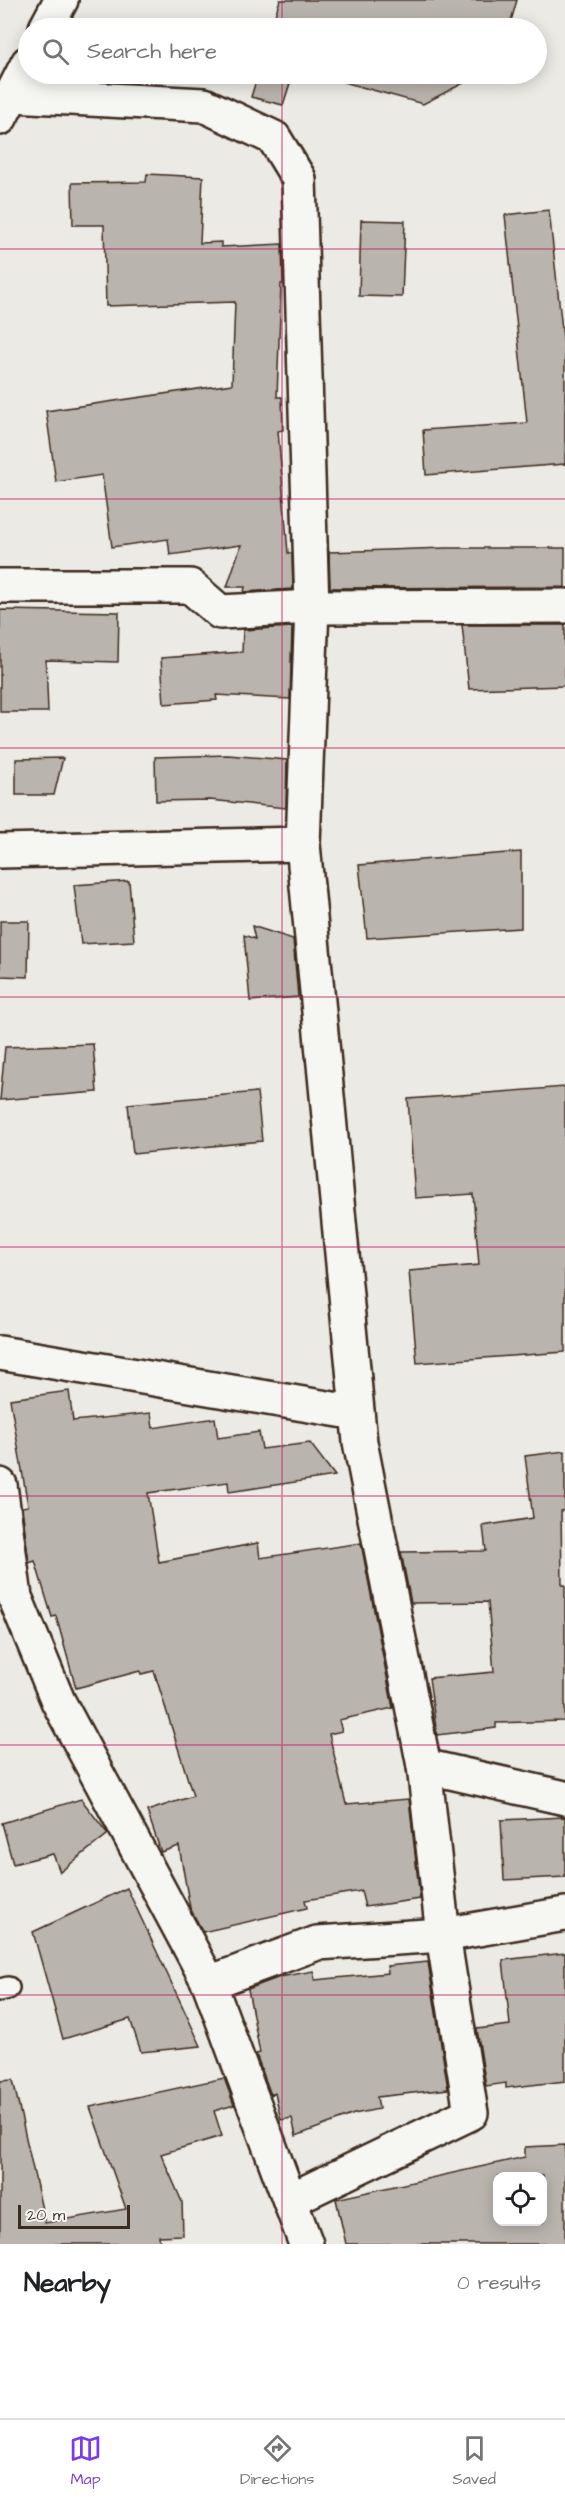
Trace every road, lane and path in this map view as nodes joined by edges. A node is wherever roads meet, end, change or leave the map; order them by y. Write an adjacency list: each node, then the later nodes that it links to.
1 (61, 0): 2 (street)
2 (51, 18)
3 (18, 83): 4 (street)
4 (6, 107): 7 (street)
5 (0, 586): 7 (street)
6 (565, 606): 7 (street)
7 (312, 607): 8 (street)
8 (303, 844): 9 (street); 11 (street)
9 (0, 851)
10 (0, 1353): 11 (street)
11 (357, 1413): 13 (street)
12 (0, 1485): 17 (street)
13 (424, 1766): 14 (street); 16 (street)
14 (565, 1798)
15 (565, 1914): 16 (street)
16 (443, 1935): 17 (street); 18 (street)
17 (209, 1983): 18 (street)
18 (290, 2200): 19 (street)
19 (306, 2244)

